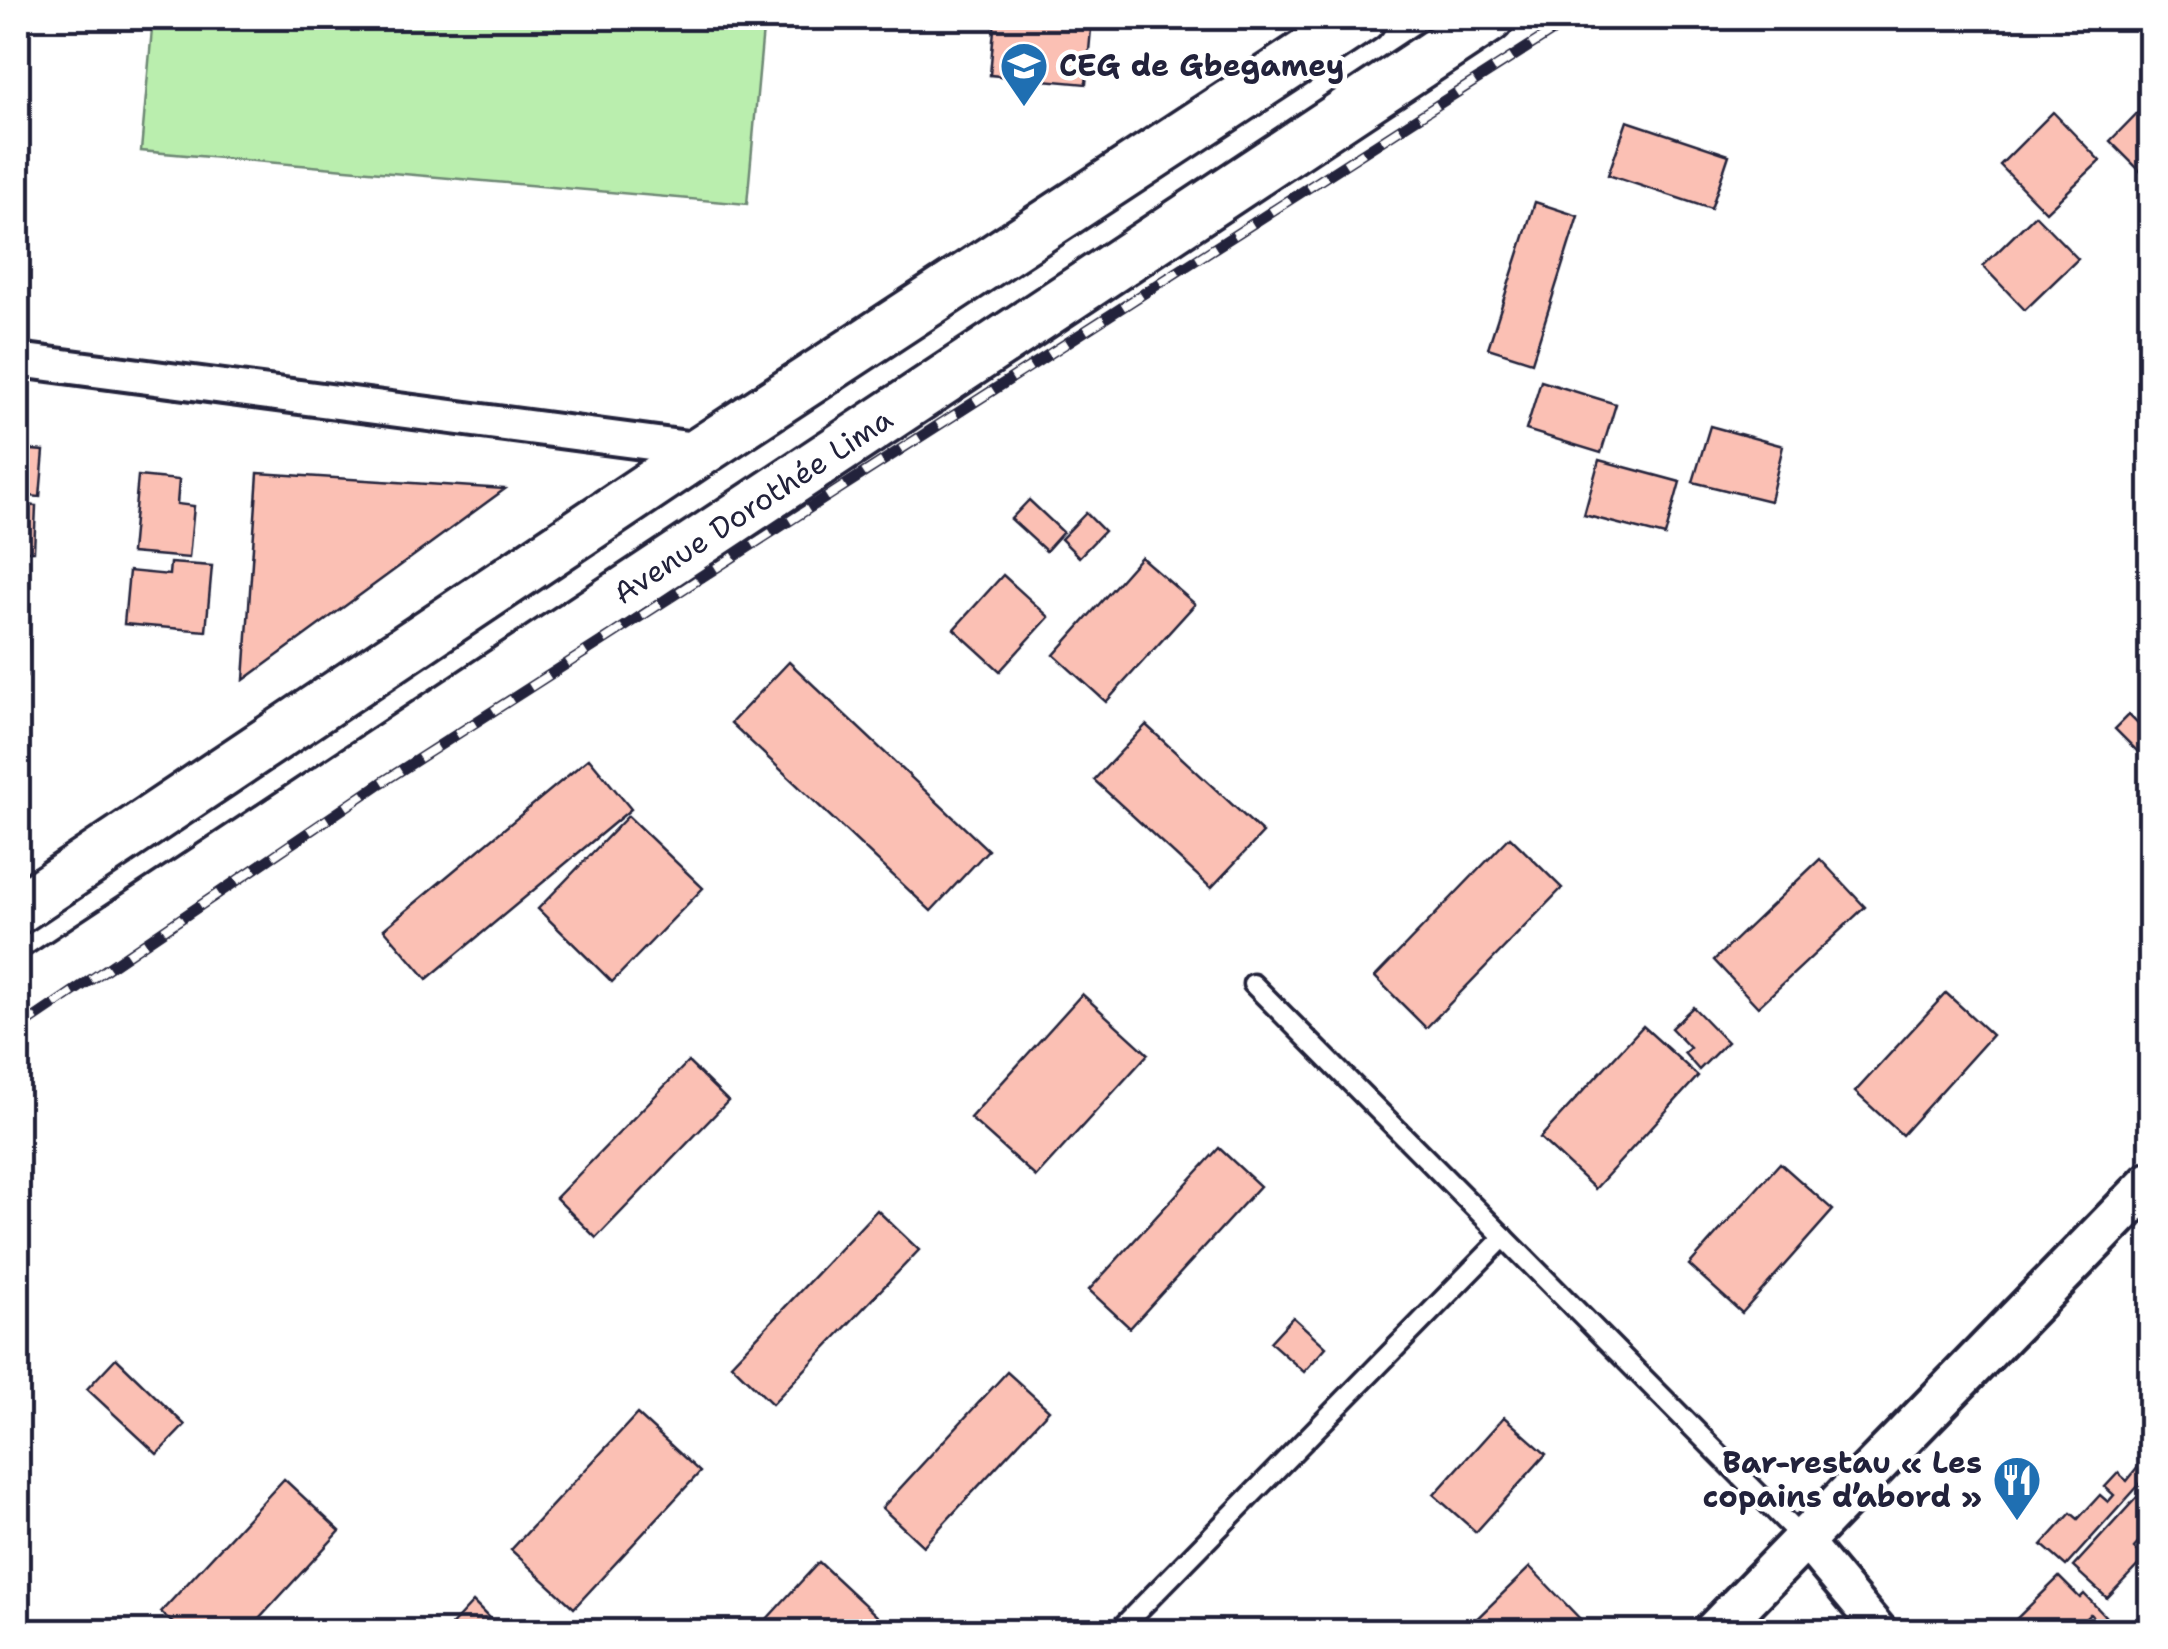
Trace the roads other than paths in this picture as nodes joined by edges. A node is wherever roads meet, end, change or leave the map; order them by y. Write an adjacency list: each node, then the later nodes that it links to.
1 (1361, 18): 4 (main road)
2 (1489, 18): 7 (main road, Avenue Dorothée Lima)
3 (18, 360): 4 (street)
4 (703, 450): 5 (main road)
5 (18, 909)
6 (1253, 984): 9 (lane)
7 (18, 994)
8 (2150, 1183): 10 (street)
9 (1504, 1237): 10 (lane); 11 (lane)
10 (1804, 1540): 12 (street); 13 (street)
11 (1117, 1632)
12 (1714, 1632)
13 (1880, 1632)

